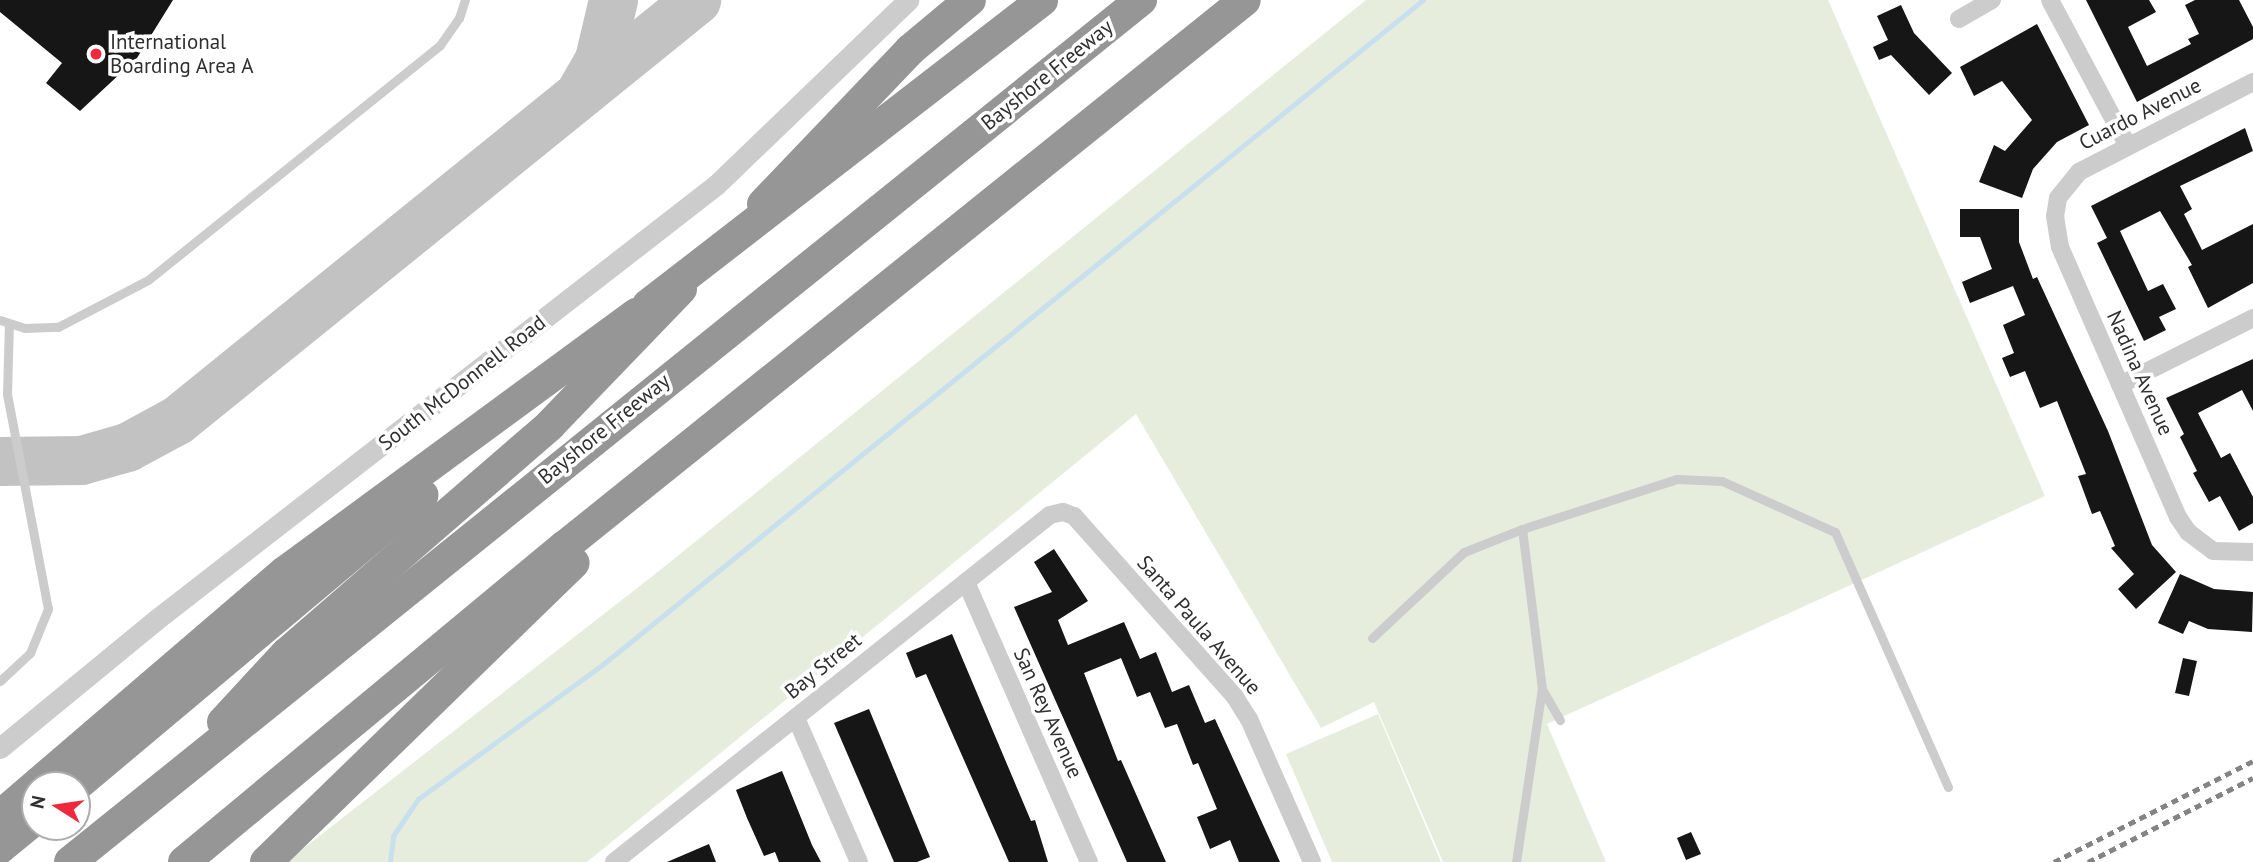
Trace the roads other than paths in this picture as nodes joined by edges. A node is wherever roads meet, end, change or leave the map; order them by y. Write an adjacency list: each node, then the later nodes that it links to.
1 (465, 0): 15 (lane)
2 (908, 0): 27 (street, South McDonnell Road)
3 (970, 0): 31 (highway)
4 (1042, 0): 13 (highway, bridge)
5 (1141, 0): 31 (highway, Bayshore Freeway)
6 (1245, 0): 17 (highway)
7 (1992, 0): 9 (street)
8 (2050, 0): 11 (street)
9 (1959, 19)
10 (2253, 82): 11 (street, Cuardo Avenue)
11 (2128, 146): 12 (street, Cuardo Avenue)
12 (2058, 198): 16 (street, Nadina Avenue)
13 (648, 305): 28 (highway); 29 (highway)
14 (2253, 318): 16 (street)
15 (5, 322): 23 (lane)
16 (2120, 385): 20 (street, Nadina Avenue)
17 (690, 446): 38 (highway); 39 (highway)
18 (1063, 512): 21 (street, Bay Street); 42 (street, Santa Paula Avenue)
19 (1522, 529): 22 (lane); 24 (lane); 30 (lane)
20 (2253, 552)
21 (966, 582): 25 (street, Bay Street); 41 (street, San Rey Avenue)
22 (1372, 638)
23 (0, 681)
24 (1542, 689): 26 (lane); 43 (lane)
25 (796, 718): 36 (street, Bay Street); 40 (street)
26 (1560, 720)
27 (0, 748)
28 (69, 754): 32 (highway); 33 (highway)
29 (91, 774)
30 (1948, 787)
31 (157, 792): 37 (highway, Bayshore Freeway)
32 (0, 807)
33 (0, 816)
34 (21, 831): 35 (highway)
35 (0, 848)
36 (626, 858)
37 (70, 862)
38 (184, 862)
39 (267, 862)
40 (859, 862)
41 (1089, 862)
42 (1312, 862)
43 (1516, 862)

